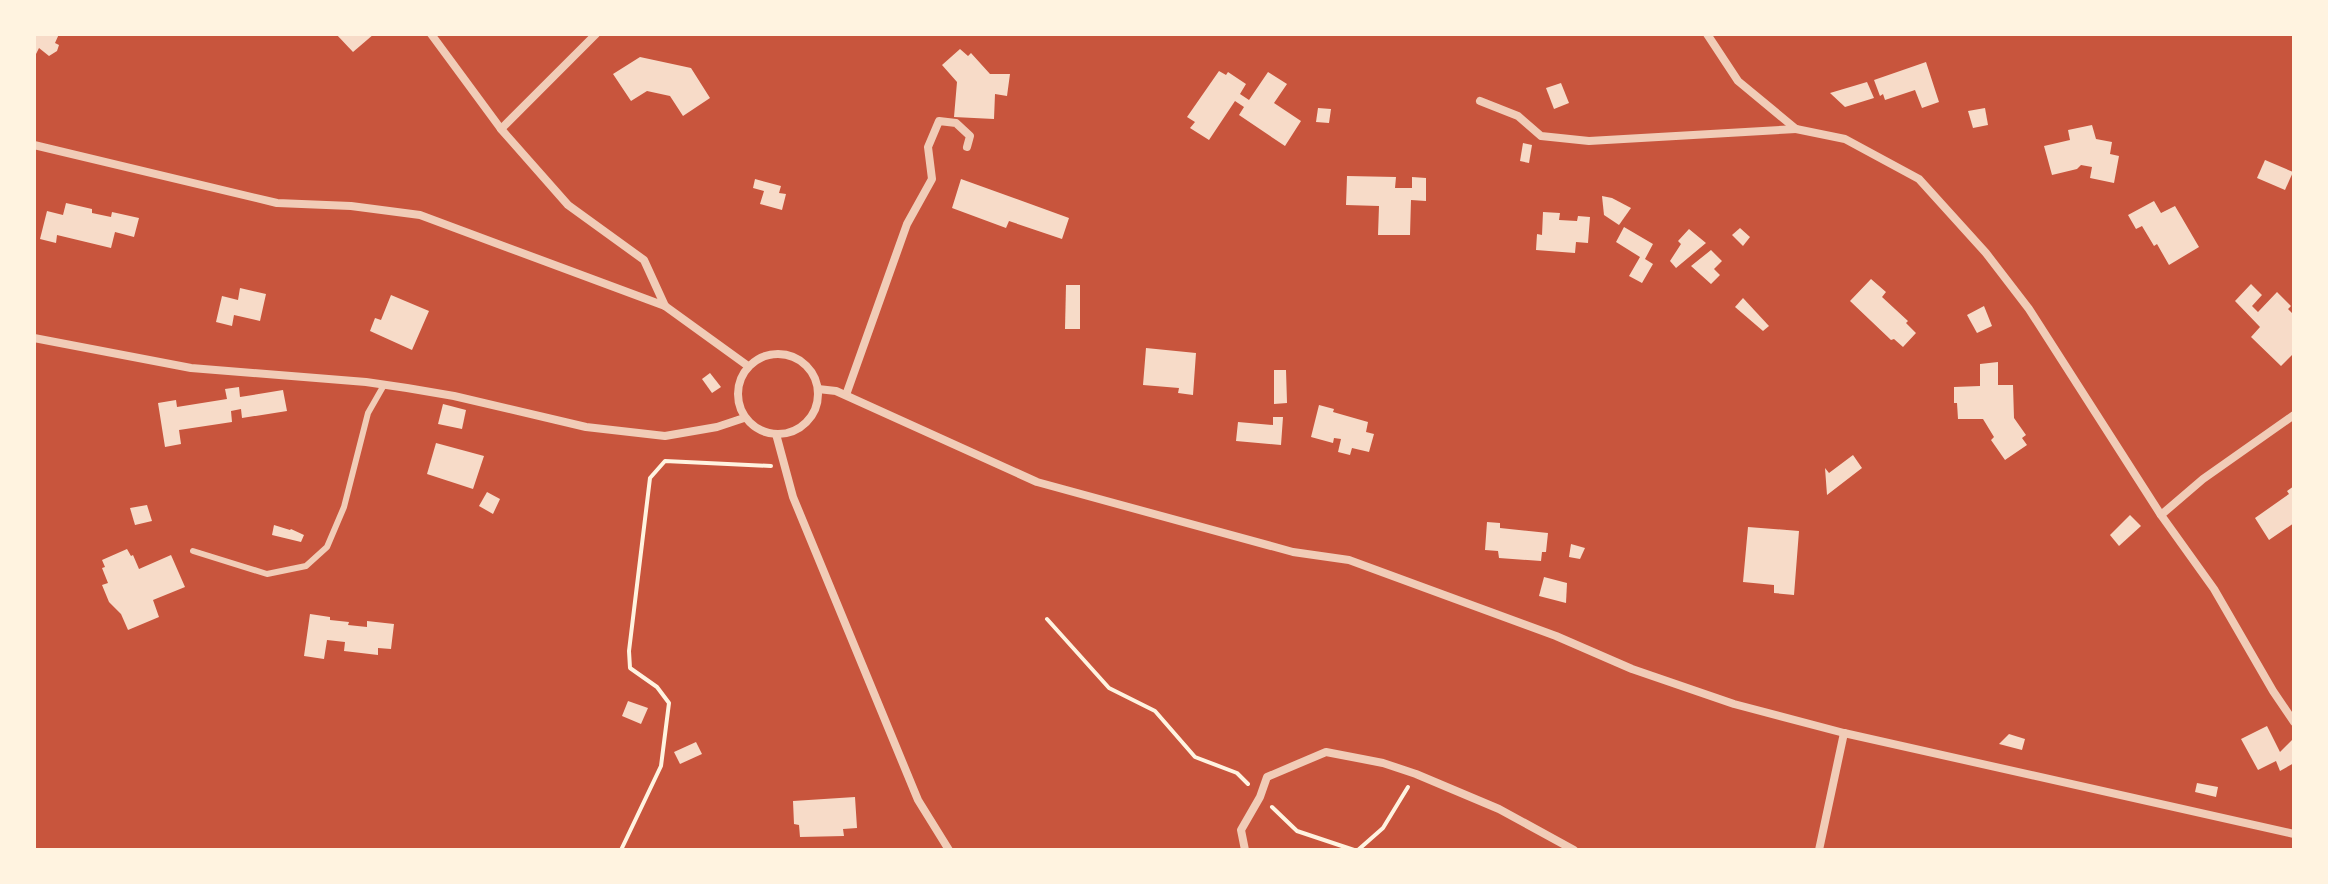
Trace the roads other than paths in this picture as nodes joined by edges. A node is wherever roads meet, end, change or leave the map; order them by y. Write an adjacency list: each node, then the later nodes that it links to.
1 (431, 34): 5 (street)
2 (596, 34): 5 (street)
3 (1707, 34): 6 (street)
4 (1480, 101): 6 (street)
5 (501, 129): 9 (street)
6 (1796, 129): 18 (street)
7 (34, 145): 9 (street)
8 (967, 147): 14 (street)
9 (665, 306): 11 (street)
10 (34, 338): 12 (street)
11 (748, 366): 13 (street); 16 (street)
12 (384, 385): 16 (street); 19 (lane)
13 (818, 389): 14 (street); 17 (street)
14 (846, 395): 21 (street)
15 (2294, 415): 18 (street)
16 (744, 418): 17 (street)
17 (776, 434): 23 (street)
18 (2161, 515): 20 (street)
19 (193, 551)
20 (2294, 722)
21 (1844, 733): 22 (street); 26 (street)
22 (2294, 834)
23 (949, 850)
24 (1245, 850): 25 (street)
25 (1574, 850)
26 (1819, 850)

